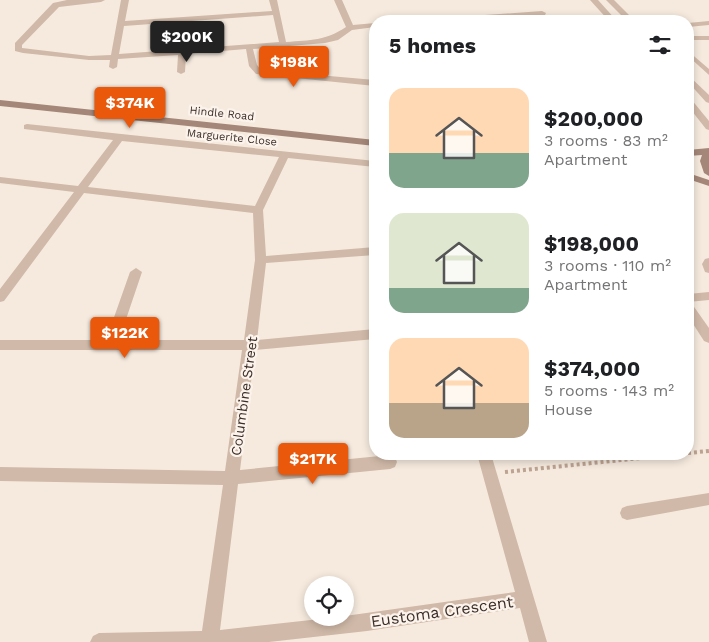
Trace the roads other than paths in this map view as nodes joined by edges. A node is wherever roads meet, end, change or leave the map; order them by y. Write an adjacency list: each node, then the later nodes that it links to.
1 (101, 0): 22 (street)
2 (125, 0): 13 (street)
3 (273, 0): 7 (street)
4 (338, 0): 16 (street)
5 (594, 0): 10 (street)
6 (610, 0): 11 (street)
7 (276, 13): 13 (street); 19 (street)
8 (542, 14): 9 (street)
9 (532, 15)
10 (608, 15)
11 (625, 15)
12 (709, 23): 14 (street)
13 (121, 24): 22 (street)
14 (694, 24)
15 (369, 26): 16 (street)
16 (350, 28): 19 (street)
17 (694, 38): 18 (lane)
18 (709, 38)
19 (283, 44): 20 (street)
20 (249, 47): 21 (street); 27 (street)
21 (182, 52): 22 (street); 25 (street)
22 (114, 57): 24 (street)
23 (694, 59): 26 (lane)
24 (112, 67)
25 (181, 72)
26 (709, 74)
27 (369, 82)
28 (694, 84): 29 (street)
29 (709, 100)
30 (0, 103): 34 (main road, Hindle Road)
31 (694, 108): 33 (street)
32 (27, 127): 36 (street, Marguerite Close)
33 (709, 127)
34 (262, 130): 35 (main road, Hindle Road); 37 (main road, Hindle Road)
35 (369, 134)
36 (118, 138): 40 (street, Marguerite Close); 46 (street)
37 (369, 142)
38 (708, 151): 39 (main road); 42 (main road)
39 (694, 152)
40 (285, 155): 41 (street, Marguerite Close); 47 (street, Columbine Street)
41 (369, 163)
42 (709, 173)
43 (694, 178): 45 (main road)
44 (0, 180): 46 (street)
45 (709, 183)
46 (82, 189): 47 (street); 55 (street)
47 (258, 210): 49 (street, Columbine Street)
48 (369, 251): 49 (street)
49 (261, 260): 61 (street, Columbine Street)
50 (709, 262): 51 (lane)
51 (709, 269)
52 (136, 272): 60 (street)
53 (709, 296): 54 (lane)
54 (694, 297)
55 (0, 298)
56 (694, 315): 57 (street)
57 (707, 331)
58 (369, 335): 61 (street)
59 (0, 345): 60 (street)
60 (111, 345): 61 (street)
61 (251, 345): 65 (street, Columbine Street)
62 (486, 460): 68 (street, Eustoma Crescent)
63 (390, 462): 65 (street)
64 (0, 474): 65 (street)
65 (233, 478): 69 (street, Columbine Street)
66 (709, 499): 67 (lane)
67 (627, 513)
68 (525, 599): 69 (street, Eustoma Crescent); 71 (street, Eustoma Crescent)
69 (209, 641): 70 (street, Eustoma Crescent)
70 (99, 642)
71 (538, 642)

